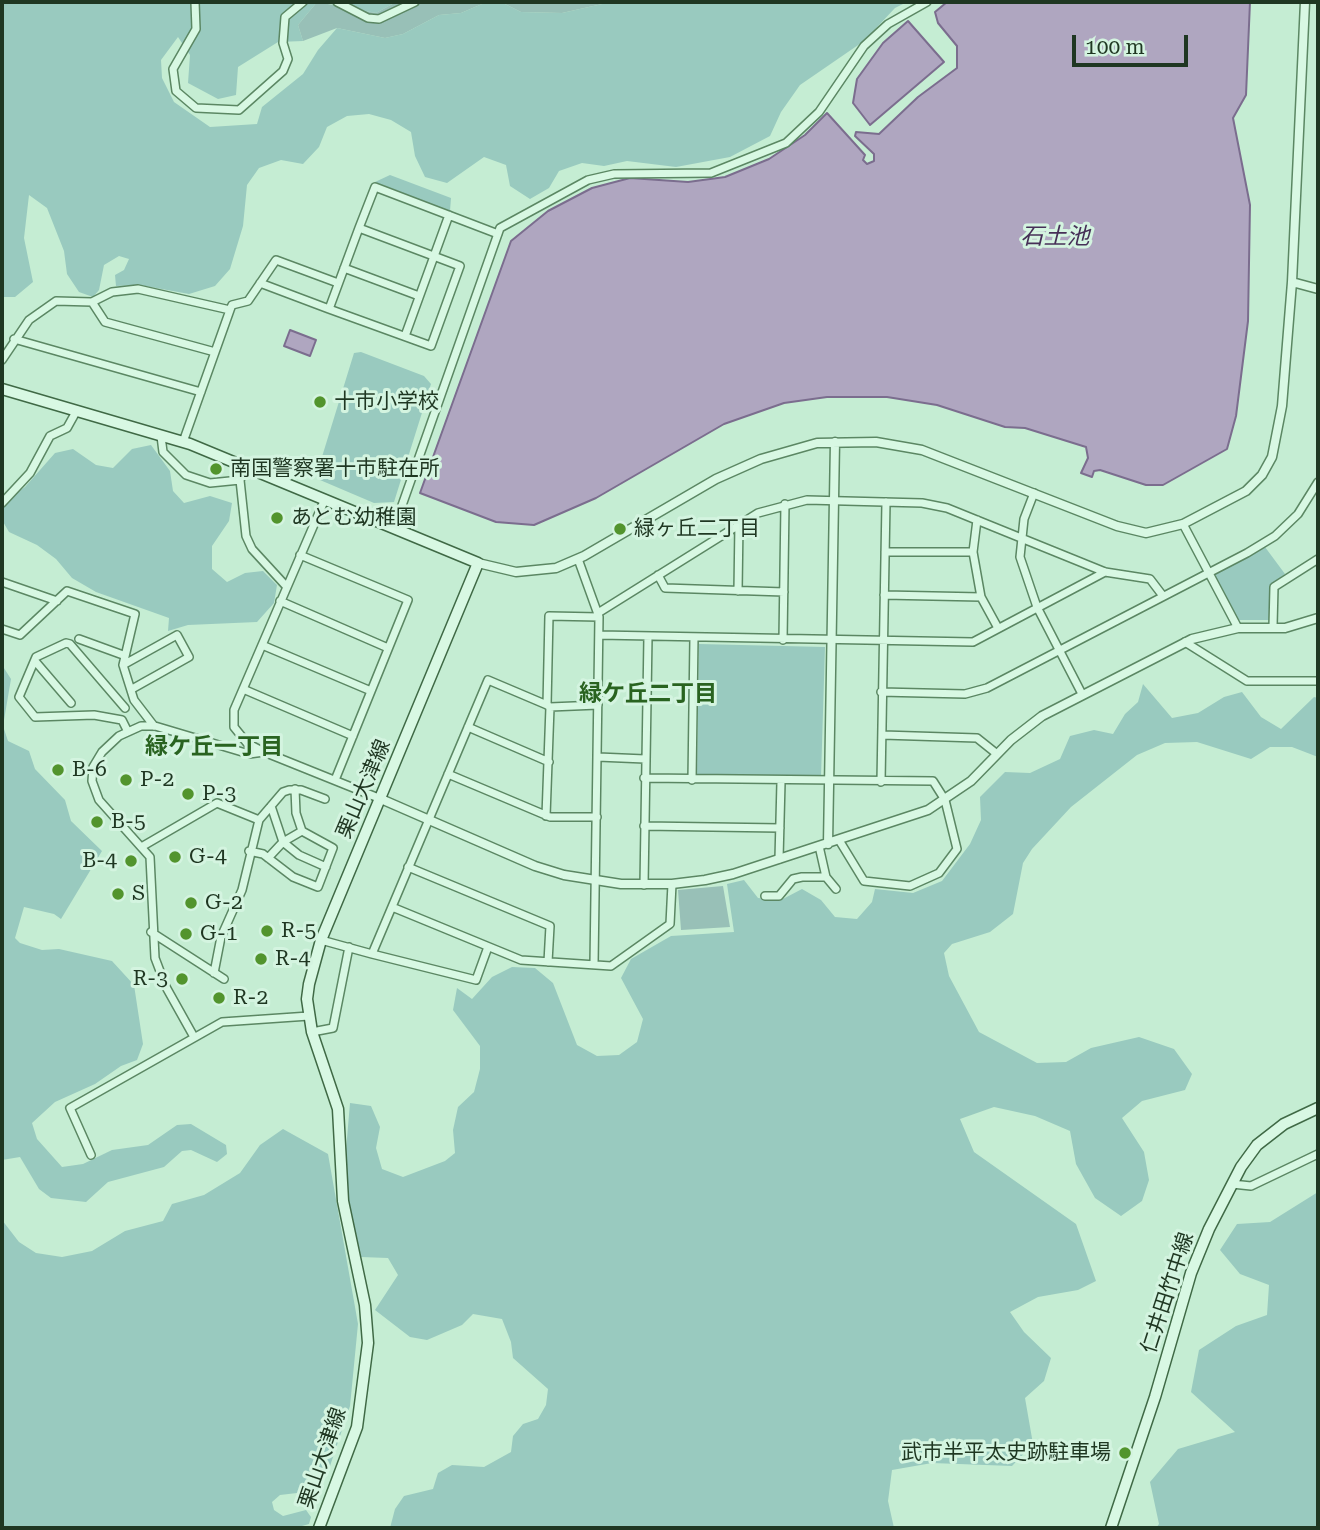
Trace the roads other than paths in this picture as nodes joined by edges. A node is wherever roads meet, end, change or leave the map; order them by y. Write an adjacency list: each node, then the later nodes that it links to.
1 (195, 2): 2 (street)
2 (303, 2)
3 (337, 2): 4 (street)
4 (415, 2)
5 (927, 2): 9 (street)
6 (1305, 2): 12 (street)
7 (449, 215): 8 (street); 9 (street); 10 (street)
8 (359, 228): 10 (street); 11 (street)
9 (498, 234): 42 (street)
10 (434, 256): 16 (street); 20 (street)
11 (344, 268): 14 (street); 16 (street)
12 (1292, 282): 15 (street); 41 (street)
13 (260, 283): 14 (street); 18 (street); 19 (street)
14 (338, 283): 18 (street)
15 (1318, 289)
16 (419, 296): 20 (street)
17 (92, 302): 19 (street); 21 (street); 22 (street)
18 (329, 309): 20 (street)
19 (230, 310): 22 (street)
20 (405, 336)
21 (14, 339): 23 (street); 25 (street)
22 (215, 352): 25 (street)
23 (2, 360)
24 (2, 389): 26 (main road)
25 (201, 392): 28 (street)
26 (77, 410): 27 (main road); 37 (street)
27 (161, 436): 28 (main road); 31 (street)
28 (183, 442): 30 (main road)
29 (835, 442): 33 (street); 35 (street); 47 (street)
30 (247, 466): 31 (street); 34 (main road)
31 (240, 480): 54 (street)
32 (1318, 482): 50 (street)
33 (1034, 493): 41 (street); 43 (street)
34 (325, 499): 42 (main road); 46 (street)
35 (835, 501): 36 (street); 38 (street); 74 (street)
36 (887, 502): 39 (street); 44 (street)
37 (2, 503)
38 (785, 504): 40 (street); 56 (street)
39 (977, 520): 43 (street); 45 (street)
40 (739, 523): 52 (street); 55 (street)
41 (1182, 524): 50 (street)
42 (394, 528): 49 (main road)
43 (1020, 537): 51 (street); 62 (street)
44 (885, 551): 45 (street); 57 (street)
45 (973, 552): 59 (street)
46 (300, 555): 54 (street); 78 (street)
47 (578, 559): 49 (street); 63 (street)
48 (1318, 559): 65 (street)
49 (478, 563): 112 (main road, 栗山大津線)
50 (1210, 571): 58 (street); 67 (street)
51 (1105, 572): 58 (street); 62 (street)
52 (658, 575): 55 (street); 63 (street)
53 (2, 582): 60 (street)
54 (286, 586): 61 (street)
55 (738, 590): 56 (street)
56 (784, 592): 73 (street)
57 (884, 595): 59 (street); 75 (street)
58 (1163, 596): 79 (street)
59 (981, 597): 66 (street)
60 (57, 601): 68 (street); 80 (street)
61 (280, 601): 77 (street); 78 (street)
62 (1037, 607): 66 (street); 79 (street)
63 (598, 615): 69 (street); 91 (street)
64 (1318, 618): 65 (street)
65 (1273, 626): 67 (street)
66 (998, 628): 75 (street)
67 (1238, 628): 76 (street)
68 (2, 629)
69 (599, 635): 70 (street); 90 (street)
70 (648, 636): 71 (street); 101 (street)
71 (694, 638): 73 (street); 106 (street)
72 (79, 639): 80 (street)
73 (783, 640): 74 (street)
74 (831, 640): 75 (street); 109 (street)
75 (883, 640): 87 (street)
76 (1185, 642): 83 (street); 88 (street)
77 (262, 645): 85 (street); 86 (street)
78 (388, 648): 86 (street)
79 (1059, 649): 87 (street); 88 (street)
80 (124, 655): 82 (street)
81 (34, 661): 89 (street); 92 (street); 95 (street)
82 (124, 665): 84 (street); 84 (street)
83 (1318, 681)
84 (132, 688): 93 (street)
85 (243, 689): 97 (street); 98 (street)
86 (371, 691): 97 (street)
87 (881, 692): 96 (street)
88 (1082, 694): 99 (street)
89 (71, 703)
90 (598, 705): 91 (street); 100 (street)
91 (549, 706): 94 (street); 102 (street)
92 (125, 708)
93 (155, 726): 95 (street); 98 (street)
94 (468, 727): 102 (street); 103 (street)
95 (127, 730): 125 (street)
96 (883, 735): 99 (street); 108 (street)
97 (353, 736): 105 (street)
98 (264, 752): 105 (street)
99 (998, 754): 113 (street)
100 (598, 757): 101 (street); 116 (street)
101 (645, 759): 104 (street)
102 (550, 762): 115 (street)
103 (448, 774): 115 (street); 118 (street)
104 (644, 778): 106 (street); 119 (street)
105 (335, 780): 112 (street)
106 (692, 780): 107 (street)
107 (781, 782): 109 (street); 120 (street)
108 (881, 782): 109 (street); 113 (street)
109 (829, 783): 124 (street)
110 (295, 789): 111 (street); 114 (street); 121 (street)
111 (325, 799)
112 (381, 799): 118 (street); 139 (main road, 栗山大津線)
113 (945, 800): 122 (street); 122 (street)
114 (271, 806): 117 (street); 123 (street)
115 (546, 816): 116 (street)
116 (597, 817): 132 (street)
117 (259, 820): 125 (street); 126 (street)
118 (429, 820): 130 (street); 132 (street)
119 (644, 826): 120 (street); 134 (street)
120 (780, 828): 128 (street)
121 (302, 831): 123 (street); 129 (street)
122 (839, 840): 124 (street)
123 (283, 842): 127 (street); 129 (street)
124 (823, 845): 128 (street); 131 (street)
125 (143, 846): 138 (street)
126 (249, 850): 127 (street); 145 (street)
127 (268, 858): 129 (street)
128 (779, 859): 133 (street)
129 (326, 867)
130 (408, 867): 137 (street); 143 (street)
131 (826, 877): 135 (street); 136 (street)
132 (596, 881): 134 (street); 144 (street)
133 (672, 884): 134 (street); 144 (street)
134 (644, 885)
135 (836, 889)
136 (765, 896)
137 (392, 907): 141 (street); 142 (street)
138 (151, 932): 145 (street); 149 (street)
139 (321, 940): 140 (street); 147 (main road, 栗山大津線)
140 (349, 947): 142 (street); 148 (street)
141 (488, 947): 142 (street); 143 (street)
142 (372, 954)
143 (548, 962): 144 (street)
144 (594, 965)
145 (214, 973): 146 (street)
146 (224, 979)
147 (309, 1016): 148 (main road, 栗山大津線); 149 (street)
148 (312, 1032): 154 (main road, 栗山大津線)
149 (194, 1037): 152 (street)
150 (1318, 1108): 153 (main road, 仁井田竹中線)
151 (1318, 1154): 153 (street)
152 (90, 1156)
153 (1232, 1184): 155 (main road, 仁井田竹中線)
154 (319, 1528)
155 (1111, 1528)

